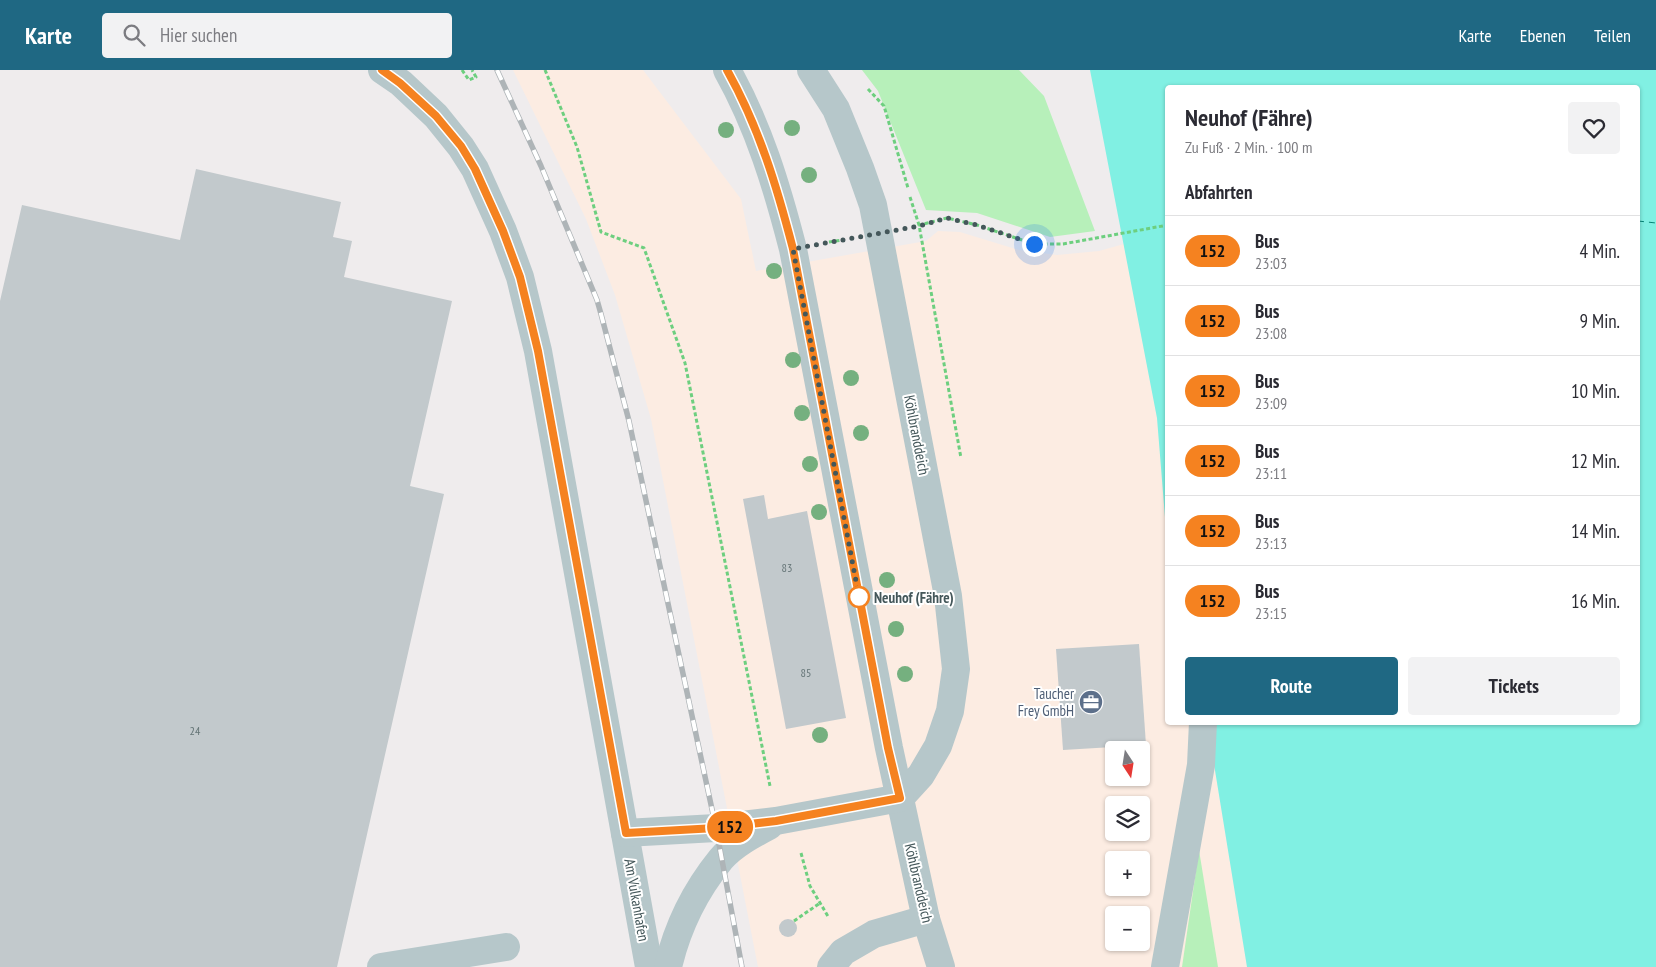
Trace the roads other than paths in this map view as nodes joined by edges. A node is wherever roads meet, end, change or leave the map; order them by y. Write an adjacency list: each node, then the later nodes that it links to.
1 (382, 70): 7 (street, Am Vulkanhafen)
2 (727, 70): 5 (street, Köhlbranddeich)
3 (811, 70): 5 (street, Köhlbranddeich)
4 (1202, 725): 15 (street)
5 (900, 798): 6 (street); 8 (street, Köhlbranddeich)
6 (784, 820): 7 (street); 13 (street, Am Vulkanhafen)
7 (626, 833): 12 (street, Am Vulkanhafen)
8 (926, 919): 10 (street); 14 (street, Köhlbranddeich)
9 (506, 947): 11 (street)
10 (837, 960)
11 (381, 967)
12 (649, 967)
13 (668, 967)
14 (941, 967)
15 (1165, 967)

